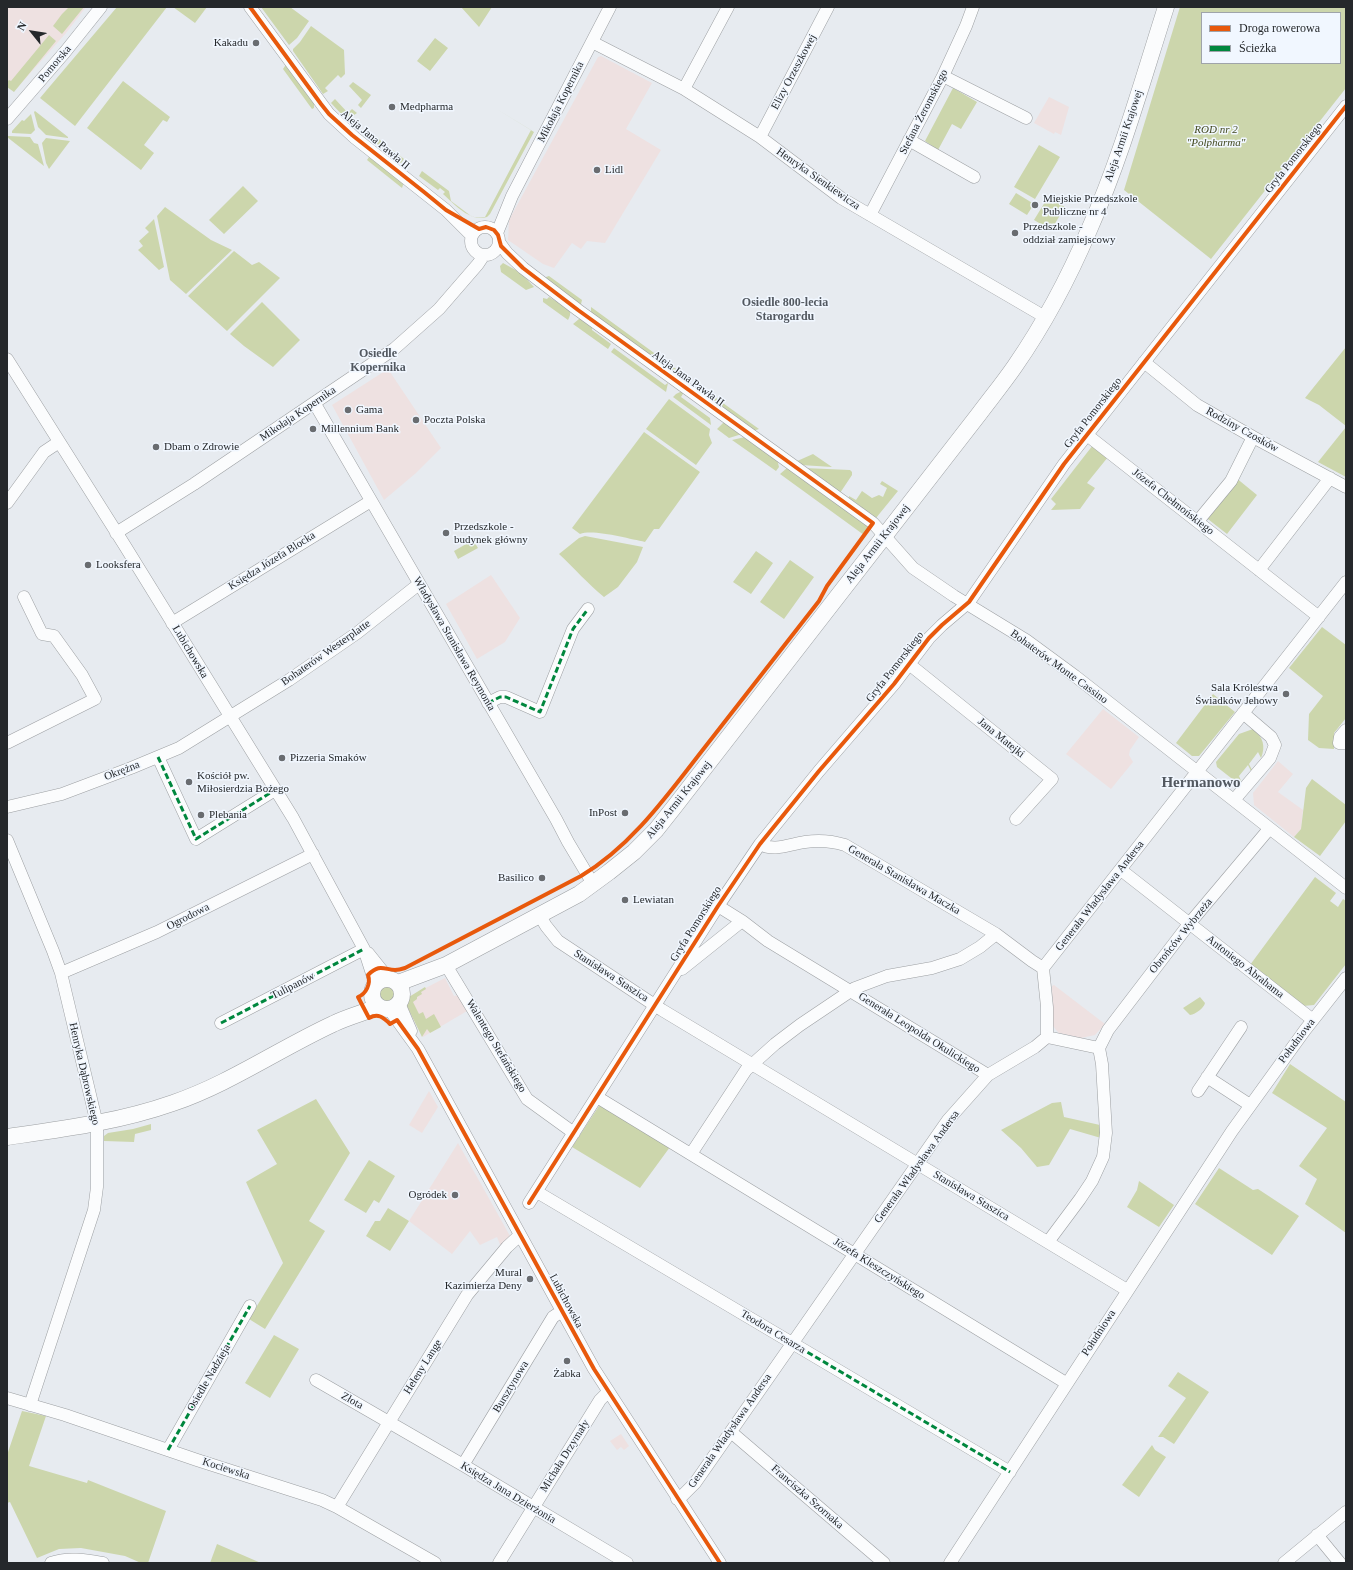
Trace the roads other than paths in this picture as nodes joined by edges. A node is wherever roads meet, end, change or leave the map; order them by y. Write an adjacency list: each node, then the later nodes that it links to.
1 (101, 7): 13 (street, Pomorska)
2 (250, 7): 18 (street, Aleja Jana Pawła II)
3 (610, 7): 8 (street, Mikołaja Kopernika)
4 (728, 7): 10 (street)
5 (828, 7): 14 (street, Elizy Orzeszkowej)
6 (973, 7): 9 (street, Stefana Żeromskiego)
7 (1166, 7): 21 (main road, Aleja Armii Krajowej)
8 (592, 42): 10 (street, Henryka Sienkiewicza); 18 (street, Mikołaja Kopernika)
9 (943, 76): 12 (street); 15 (street, Stefana Żeromskiego)
10 (684, 89): 14 (street, Henryka Sienkiewicza)
11 (1346, 106): 23 (street, Gryfa Pomorskiego)
12 (1026, 118)
13 (7, 119)
14 (760, 138): 17 (street, Henryka Sienkiewicza)
15 (909, 140): 16 (street); 17 (street, Stefana Żeromskiego)
16 (974, 177)
17 (870, 215): 21 (street, Henryka Sienkiewicza)
18 (487, 233): 19 (street, Mikołaja Kopernika); 19 (street); 20 (street, Aleja Jana Pawła II)
19 (483, 254): 20 (street, Aleja Jana Pawła II); 24 (street, Mikołaja Kopernika)
20 (523, 268): 34 (street, Aleja Jana Pawła II)
21 (1045, 317): 34 (main road, Aleja Armii Krajowej)
22 (7, 359): 27 (street, Lubichowska)
23 (1144, 362): 25 (street, Gryfa Pomorskiego); 26 (street, Rodziny Czosków)
24 (315, 404): 30 (street, Władysława Stanisława Reymonta); 33 (street, Mikołaja Kopernika)
25 (1086, 435): 32 (street, Józefa Chełmońskiego); 39 (street, Gryfa Pomorskiego)
26 (1253, 437): 28 (street, Rodziny Czosków); 32 (street)
27 (59, 442): 31 (street); 33 (street, Lubichowska)
28 (1330, 478): 29 (street, Rodziny Czosków); 35 (street)
29 (1346, 487)
30 (372, 501): 37 (street, Władysława Stanisława Reymonta); 42 (street, Księdza Józefa Blocka)
31 (7, 503)
32 (1198, 521): 35 (street, Józefa Chełmońskiego)
33 (116, 532): 42 (street, Lubichowska)
34 (885, 535): 39 (street, Bohaterów Monte Cassino); 61 (main road, Aleja Armii Krajowej)
35 (1259, 570): 41 (street, Józefa Chełmońskiego)
36 (1346, 582): 41 (street, Generała Władysława Andersa)
37 (419, 584): 44 (street, Władysława Stanisława Reymonta); 46 (street, Bohaterów Westerplatte)
38 (24, 598): 48 (street)
39 (965, 604): 43 (street, Gryfa Pomorskiego); 51 (street, Bohaterów Monte Cassino)
40 (588, 608): 44 (street)
41 (1319, 616): 45 (street, Generała Władysława Andersa)
42 (172, 622): 46 (street, Lubichowska)
43 (909, 664): 55 (street, Jana Matejki); 58 (street, Gryfa Pomorskiego)
44 (488, 703): 61 (street, Władysława Stanisława Reymonta)
45 (1243, 713): 51 (street, Generała Władysława Andersa); 53 (street)
46 (230, 717): 50 (street, Okrężna); 52 (street, Lubichowska)
47 (1346, 730): 49 (street)
48 (7, 743)
49 (1346, 744)
50 (158, 757): 52 (street); 54 (street, Okrężna)
51 (1197, 772): 53 (street, Bohaterów Monte Cassino); 60 (street, Generała Władysława Andersa)
52 (275, 790): 59 (street, Lubichowska)
53 (1234, 800): 56 (street, Bohaterów Monte Cassino)
54 (7, 807)
55 (1016, 819)
56 (1269, 829): 62 (street, Bohaterów Monte Cassino); 66 (street, Obrońców Wybrzeża)
57 (7, 840): 71 (street, Henryka Dąbrowskiego)
58 (760, 844): 63 (street, Gryfa Pomorskiego); 67 (street, Generała Stanisława Maczka)
59 (313, 854): 68 (street, Lubichowska); 71 (street, Ogrodowa)
60 (1121, 870): 66 (street, Antoniego Abrahama); 70 (street, Generała Władysława Andersa)
61 (593, 884): 64 (main road, Aleja Armii Krajowej)
62 (1346, 888)
63 (718, 906): 65 (street, Generała Leopolda Okulickiego); 72 (street, Gryfa Pomorskiego)
64 (540, 916): 69 (main road, Aleja Armii Krajowej); 76 (street, Stanisława Staszica)
65 (742, 921): 72 (street); 74 (street, Generała Leopolda Okulickiego)
66 (1189, 924): 77 (street, Antoniego Abrahama); 81 (street, Obrońców Wybrzeża)
67 (996, 934): 70 (street, Generała Stanisława Maczka); 74 (street, Generała Leopolda Okulickiego)
68 (364, 949): 75 (street, Lubichowska); 78 (street, Tulipanów)
69 (445, 965): 75 (main road, Aleja Armii Krajowej); 89 (street, Walentego Stefańskiego)
70 (1043, 968): 80 (street)
71 (60, 973): 88 (street, Henryka Dąbrowskiego)
72 (675, 975): 76 (street, Gryfa Pomorskiego)
73 (1346, 978): 77 (street, Południowa)
74 (851, 991): 82 (street, Generała Leopolda Okulickiego); 83 (street, Generała Leopolda Okulickiego)
75 (388, 994): 88 (main road, Aleja Armii Krajowej); 95 (street, Lubichowska)
76 (656, 1005): 82 (street, Stanisława Staszica); 86 (street, Gryfa Pomorskiego)
77 (1313, 1020): 87 (street, Południowa)
78 (221, 1023)
79 (1241, 1027): 84 (street)
80 (1047, 1037): 81 (street); 83 (street, Generała Władysława Andersa)
81 (1098, 1048): 96 (street)
82 (753, 1065): 91 (street); 92 (street, Stanisława Staszica)
83 (988, 1075): 92 (street, Generała Władysława Andersa)
84 (1207, 1077): 85 (street); 87 (street)
85 (1198, 1091)
86 (598, 1097): 89 (street, Gryfa Pomorskiego); 91 (street, Józefa Kleszczyńskiego)
87 (1250, 1105): 98 (street, Południowa)
88 (97, 1124): 90 (main road, Aleja Armii Krajowej); 106 (street, Henryka Dąbrowskiego)
89 (574, 1133): 93 (street, Gryfa Pomorskiego)
90 (7, 1137)
91 (691, 1154): 97 (street, Józefa Kleszczyńskiego)
92 (918, 1163): 96 (street, Stanisława Staszica); 97 (street, Generała Władysława Andersa)
93 (537, 1192): 94 (street, Gryfa Pomorskiego); 101 (street, Teodora Cesarza)
94 (529, 1203)
95 (520, 1235): 100 (street, Lubichowska); 107 (street, Heleny Lange)
96 (1048, 1242): 98 (street, Stanisława Staszica)
97 (854, 1254): 101 (street, Generała Władysława Andersa); 103 (street, Józefa Kleszczyńskiego)
98 (1127, 1290): 103 (street, Południowa)
99 (250, 1306): 109 (street, Osiedle Nadzieja)
100 (562, 1311): 104 (street, Lubichowska); 110 (street, Bursztynowa)
101 (792, 1342): 108 (street, Generała Władysława Andersa); 111 (street, Teodora Cesarza)
102 (316, 1380): 107 (street, Złota)
103 (1066, 1383): 111 (street, Południowa)
104 (608, 1392): 112 (street, Lubichowska); 114 (street, Michała Drzymały)
105 (7, 1398): 106 (street, Kociewska)
106 (30, 1405): 109 (street, Kociewska)
107 (389, 1422): 110 (street, Księdza Jana Dzierżonia); 113 (street, Heleny Lange)
108 (731, 1432): 112 (street, Generała Władysława Andersa); 123 (street, Franciszka Szornaka)
109 (168, 1450): 113 (street, Kociewska)
110 (463, 1465): 114 (street, Księdza Jana Dzierżonia)
111 (1010, 1472): 124 (street, Południowa)
112 (677, 1499): 122 (street, Lubichowska)
113 (337, 1507): 119 (street, Kociewska)
114 (533, 1508): 120 (street, Michała Drzymały); 121 (street, Księdza Jana Dzierżonia)
115 (1346, 1512): 116 (street)
116 (1318, 1535): 125 (street); 126 (street)
117 (51, 1563): 118 (street)
118 (103, 1563)
119 (435, 1563)
120 (499, 1563)
121 (627, 1563)
122 (720, 1563)
123 (884, 1563)
124 (950, 1563)
125 (1284, 1563)
126 (1340, 1563)

